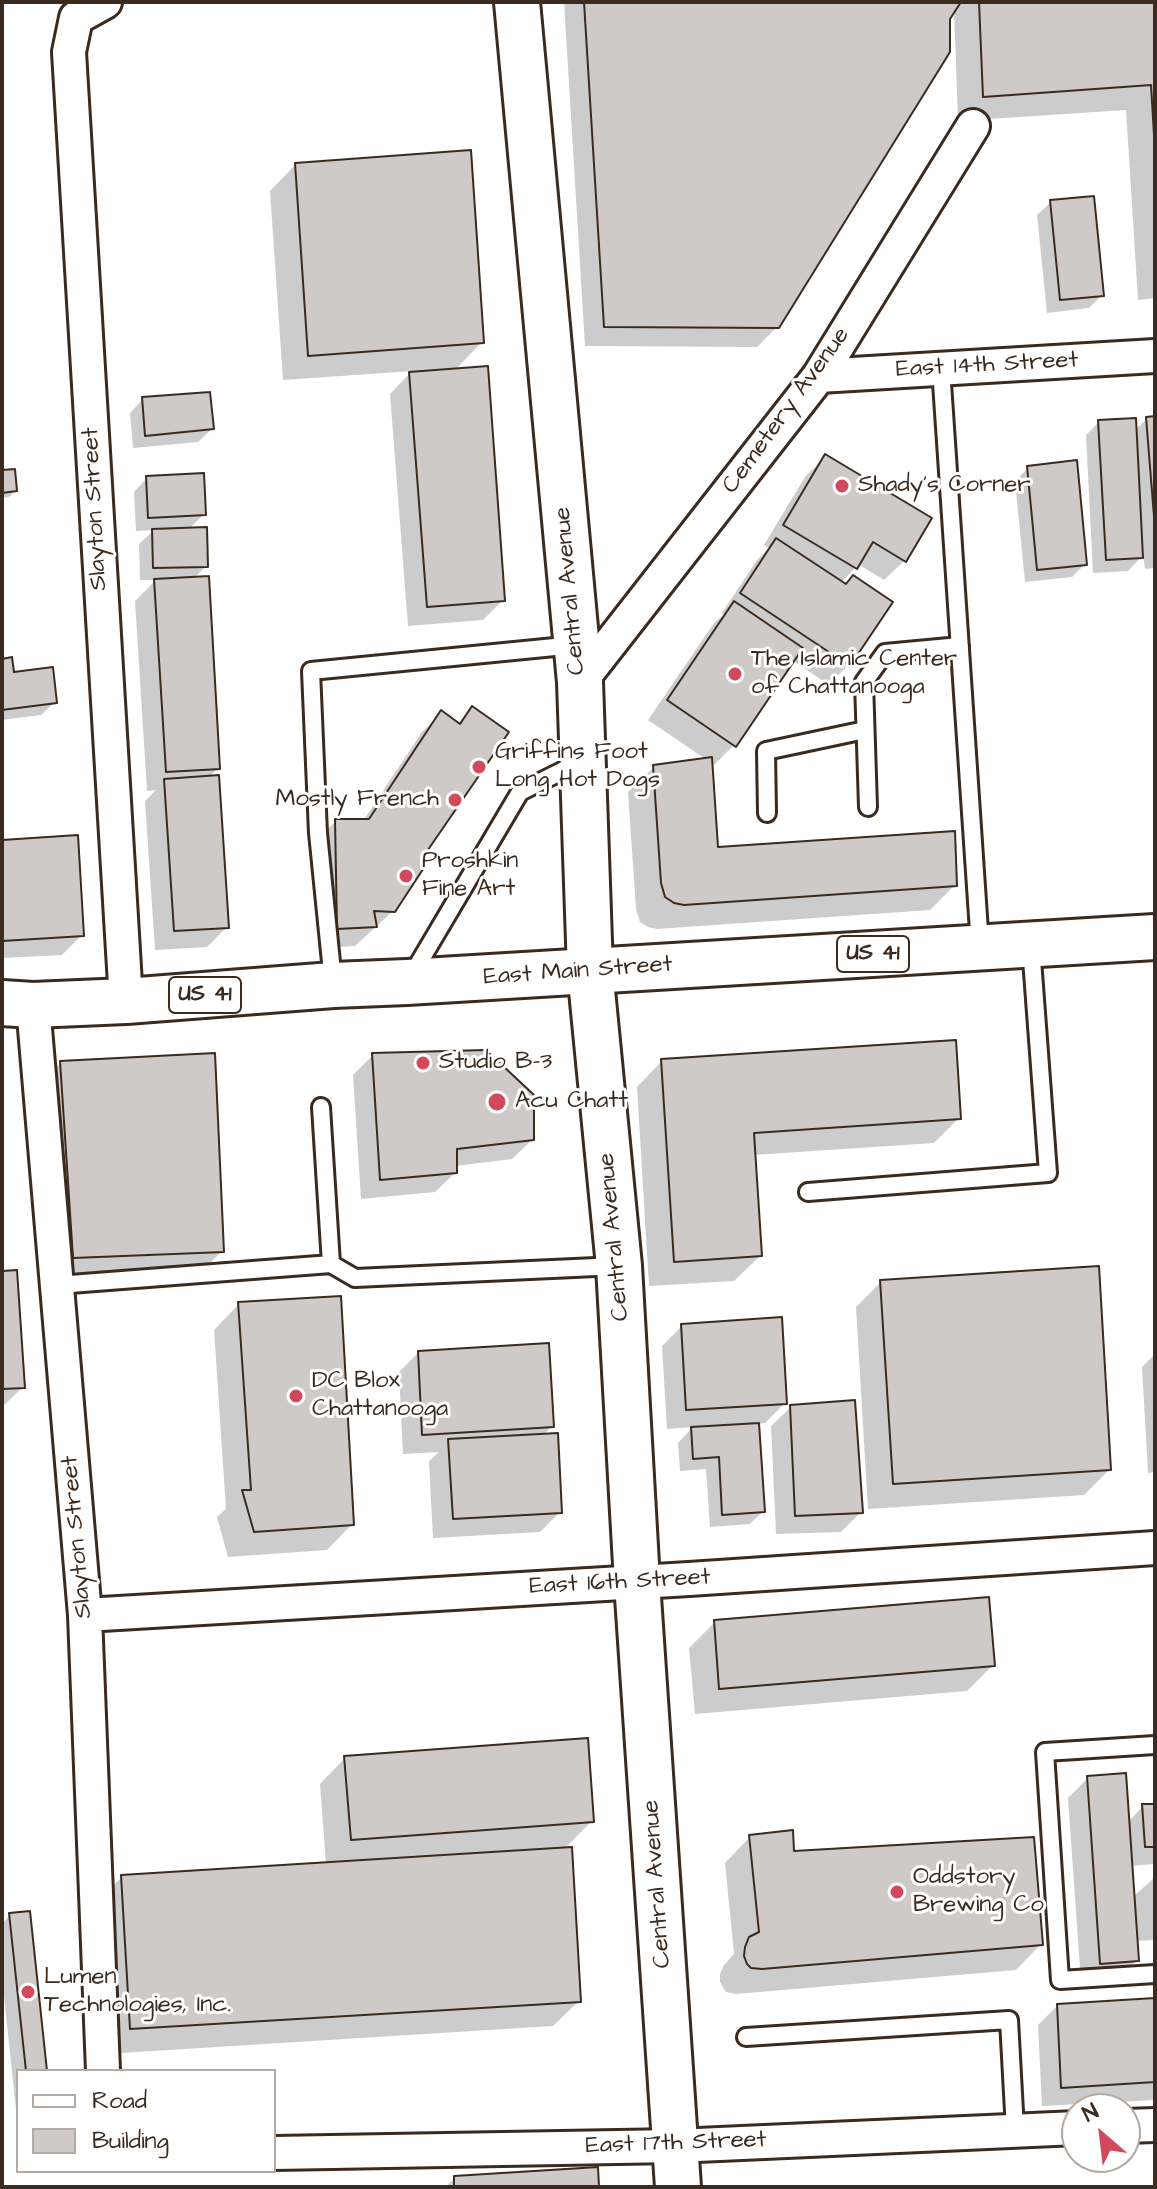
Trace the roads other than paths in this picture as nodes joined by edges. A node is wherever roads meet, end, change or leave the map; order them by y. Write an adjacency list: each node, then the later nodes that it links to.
1 (105, 2): 19 (street, Slayton Street)
2 (517, 2): 8 (main road, Central Avenue)
3 (973, 126): 6 (street, Cemetery Avenue)
4 (1155, 356): 5 (street, East 14th Street)
5 (941, 368): 6 (street, East 14th Street); 7 (lane)
6 (819, 376): 8 (street, Cemetery Avenue)
7 (960, 646): 9 (lane); 15 (lane)
8 (578, 663): 10 (main road, Central Avenue); 18 (lane)
9 (865, 730): 11 (lane); 12 (lane)
10 (583, 761): 16 (main road, Central Avenue); 17 (lane)
11 (868, 807)
12 (767, 813)
13 (1155, 937): 14 (main road, East Main Street / US 41)
14 (1031, 944): 15 (main road, East Main Street / US 41); 22 (lane)
15 (980, 947): 16 (main road, East Main Street / US 41)
16 (590, 970): 17 (main road, East Main Street / US 41); 24 (main road, Central Avenue)
17 (407, 982): 18 (main road, East Main Street / US 41)
18 (333, 985): 19 (main road, East Main Street / US 41)
19 (126, 1001): 20 (main road, East Main Street / US 41)
20 (18, 1004): 25 (street, Slayton Street)
21 (321, 1107): 23 (lane)
22 (808, 1192)
23 (331, 1264): 24 (lane); 25 (lane)
24 (619, 1266): 27 (main road, Central Avenue)
25 (57, 1285): 28 (street, Slayton Street)
26 (1155, 1548): 27 (street, East 16th Street)
27 (637, 1582): 28 (street, East 16th Street); 36 (main road, Central Avenue)
28 (85, 1615): 32 (street, Slayton Street)
29 (1155, 1745): 30 (lane)
30 (1155, 1974)
31 (746, 2037): 34 (lane)
32 (103, 2069)
33 (1061, 2129): 34 (street, East 17th Street)
34 (1015, 2130): 36 (street, East 17th Street)
35 (276, 2153): 36 (street, East 17th Street)
36 (677, 2166)

